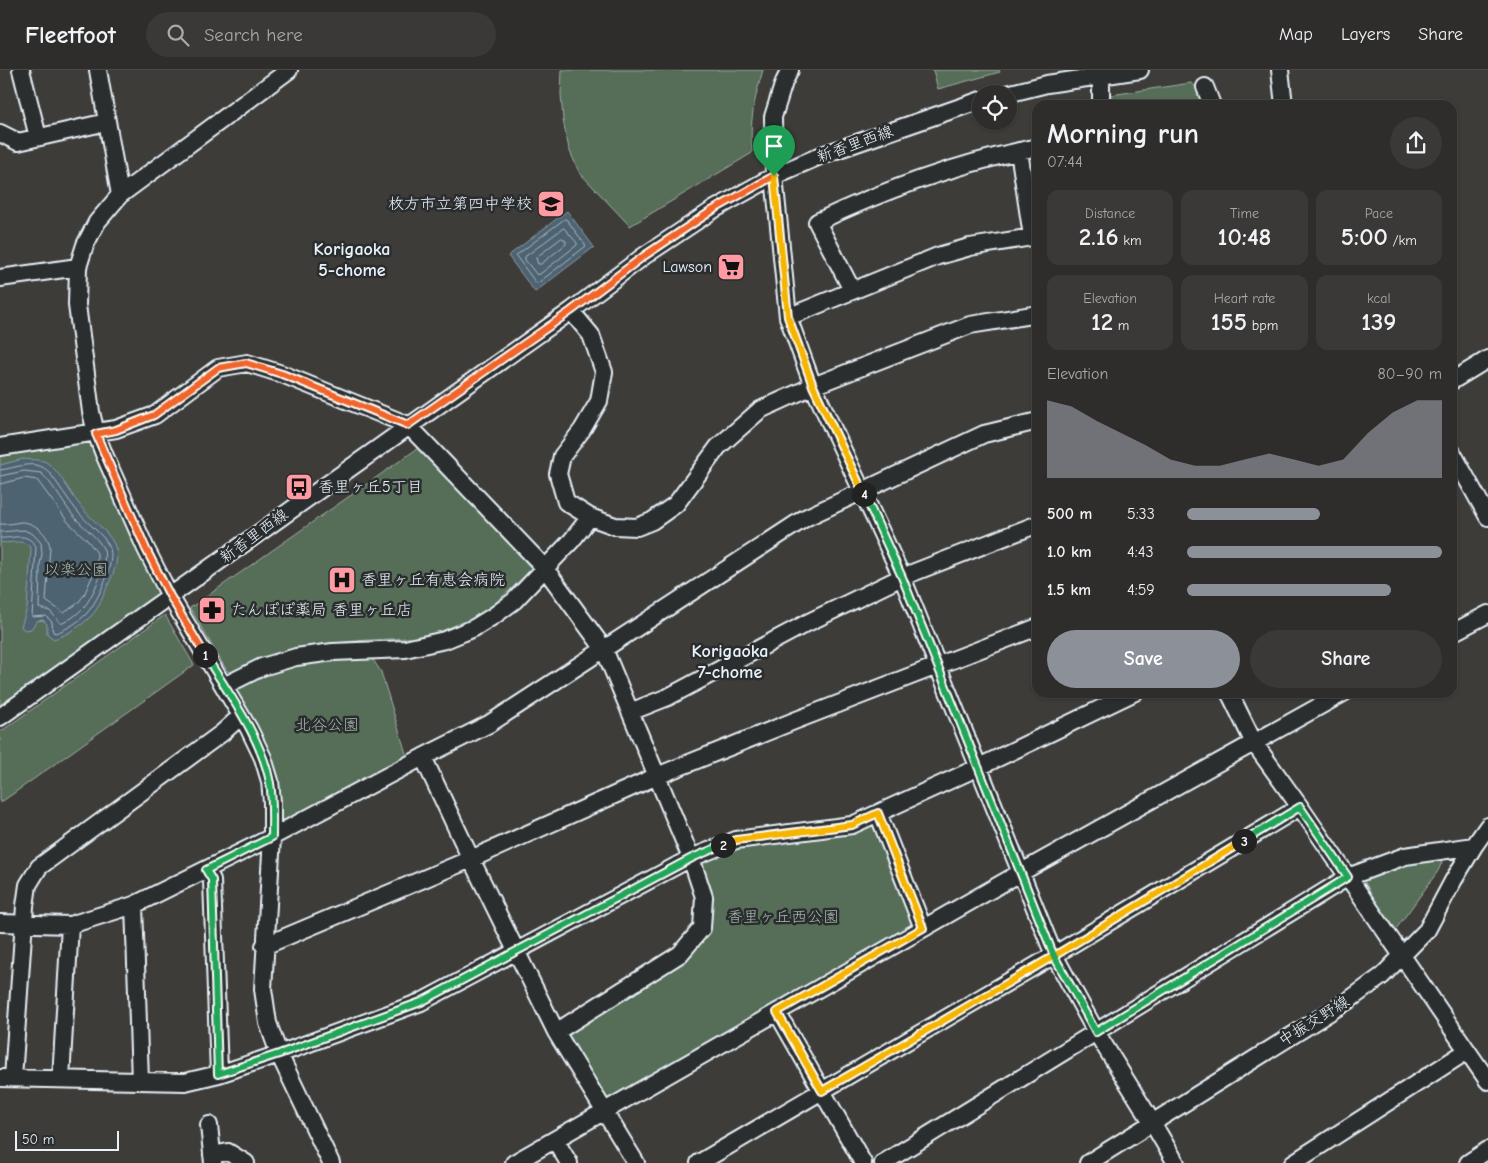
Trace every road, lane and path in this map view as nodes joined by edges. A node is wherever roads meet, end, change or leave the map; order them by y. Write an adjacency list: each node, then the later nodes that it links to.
1 (22, 70): 17 (street)
2 (98, 70): 15 (street)
3 (289, 70): 21 (street)
4 (790, 70): 20 (street)
5 (1140, 70): 7 (street)
6 (1280, 70): 13 (street)
7 (1101, 76): 8 (street); 11 (street)
8 (1045, 77): 10 (street)
9 (1205, 87): 12 (street)
10 (1017, 90)
11 (1101, 100)
12 (1210, 100)
13 (1283, 100)
14 (972, 103): 20 (street, 新香里西線)
15 (107, 122): 17 (street); 21 (street)
16 (0, 133): 17 (street)
17 (38, 137)
18 (1032, 148): 19 (street)
19 (1019, 151): 22 (street); 26 (street)
20 (774, 176): 27 (street, 新香里西線); 29 (street)
21 (120, 195): 24 (street)
22 (1032, 220)
23 (1032, 237): 26 (street)
24 (78, 267): 25 (street); 35 (street)
25 (0, 278)
26 (852, 290): 29 (street)
27 (571, 311): 34 (street, 新香里西線); 40 (street)
28 (1032, 315): 32 (street)
29 (788, 317): 32 (street)
30 (1488, 359): 31 (street)
31 (1457, 378)
32 (813, 386): 38 (street); 40 (street)
33 (1032, 422): 38 (street)
34 (408, 425): 35 (street); 42 (street); 44 (street, 新香里西線)
35 (96, 434): 36 (street); 44 (street)
36 (0, 447)
37 (1457, 461): 39 (street)
38 (863, 491): 43 (street); 48 (street)
39 (1486, 510)
40 (590, 517): 42 (street)
41 (1032, 526): 43 (street)
42 (544, 567): 48 (street); 50 (street)
43 (902, 577): 49 (street); 54 (street)
44 (170, 596): 50 (street); 56 (street, 新香里西線)
45 (1488, 614): 47 (street)
46 (1032, 629): 49 (street)
47 (1457, 630)
48 (604, 649): 54 (street); 58 (street)
49 (938, 666): 59 (street); 60 (street)
50 (224, 686): 55 (street)
51 (1123, 698): 59 (street)
52 (1232, 698): 57 (street)
53 (1334, 698): 57 (street)
54 (630, 712): 60 (street)
55 (242, 716): 64 (street); 73 (street)
56 (0, 717)
57 (1254, 743): 61 (street); 69 (street)
58 (423, 757): 64 (street); 67 (street)
59 (979, 767): 62 (street); 69 (street)
60 (657, 776): 66 (street); 67 (street)
61 (1300, 807): 70 (street); 78 (street)
62 (878, 813): 66 (street); 75 (street)
63 (1488, 826): 65 (street, 中振交野線)
64 (272, 837): 68 (street); 76 (street)
65 (1474, 846): 70 (street); 79 (street, 中振交野線)
66 (692, 858): 77 (street); 81 (street)
67 (471, 859): 76 (street); 77 (street)
68 (206, 870): 71 (street); 85 (street)
69 (1020, 873): 75 (street); 78 (street)
70 (1348, 877): 79 (street); 82 (street)
71 (134, 905): 74 (street); 88 (street)
72 (0, 923): 73 (street)
73 (24, 923): 74 (street); 86 (street)
74 (70, 925): 87 (street)
75 (923, 928): 80 (street)
76 (264, 946): 84 (street)
77 (516, 952): 81 (street); 84 (street)
78 (1054, 956): 82 (street); 90 (street)
79 (1402, 956): 83 (street); 92 (street, 中振交野線)
80 (777, 1012): 90 (street); 91 (street)
81 (556, 1032): 91 (street)
82 (1096, 1032): 92 (street); 104 (street)
83 (1467, 1051): 89 (street); 107 (street)
84 (279, 1054): 85 (street); 98 (street)
85 (218, 1074): 88 (street)
86 (7, 1078): 87 (street)
87 (61, 1079): 88 (street)
88 (140, 1081)
89 (1488, 1081)
90 (822, 1091): 102 (street); 103 (street)
91 (605, 1111): 94 (street); 101 (street)
92 (1152, 1122): 105 (street, 中振交野線); 106 (street)
93 (209, 1125): 96 (street)
94 (555, 1140): 99 (street); 100 (street)
95 (1488, 1150): 108 (street)
96 (213, 1159): 97 (street)
97 (246, 1163)
98 (331, 1163)
99 (514, 1163)
100 (569, 1163)
101 (636, 1163)
102 (699, 1163)
103 (863, 1163)
104 (883, 1163)
105 (1088, 1163)
106 (1176, 1163)
107 (1293, 1163)
108 (1468, 1163)

